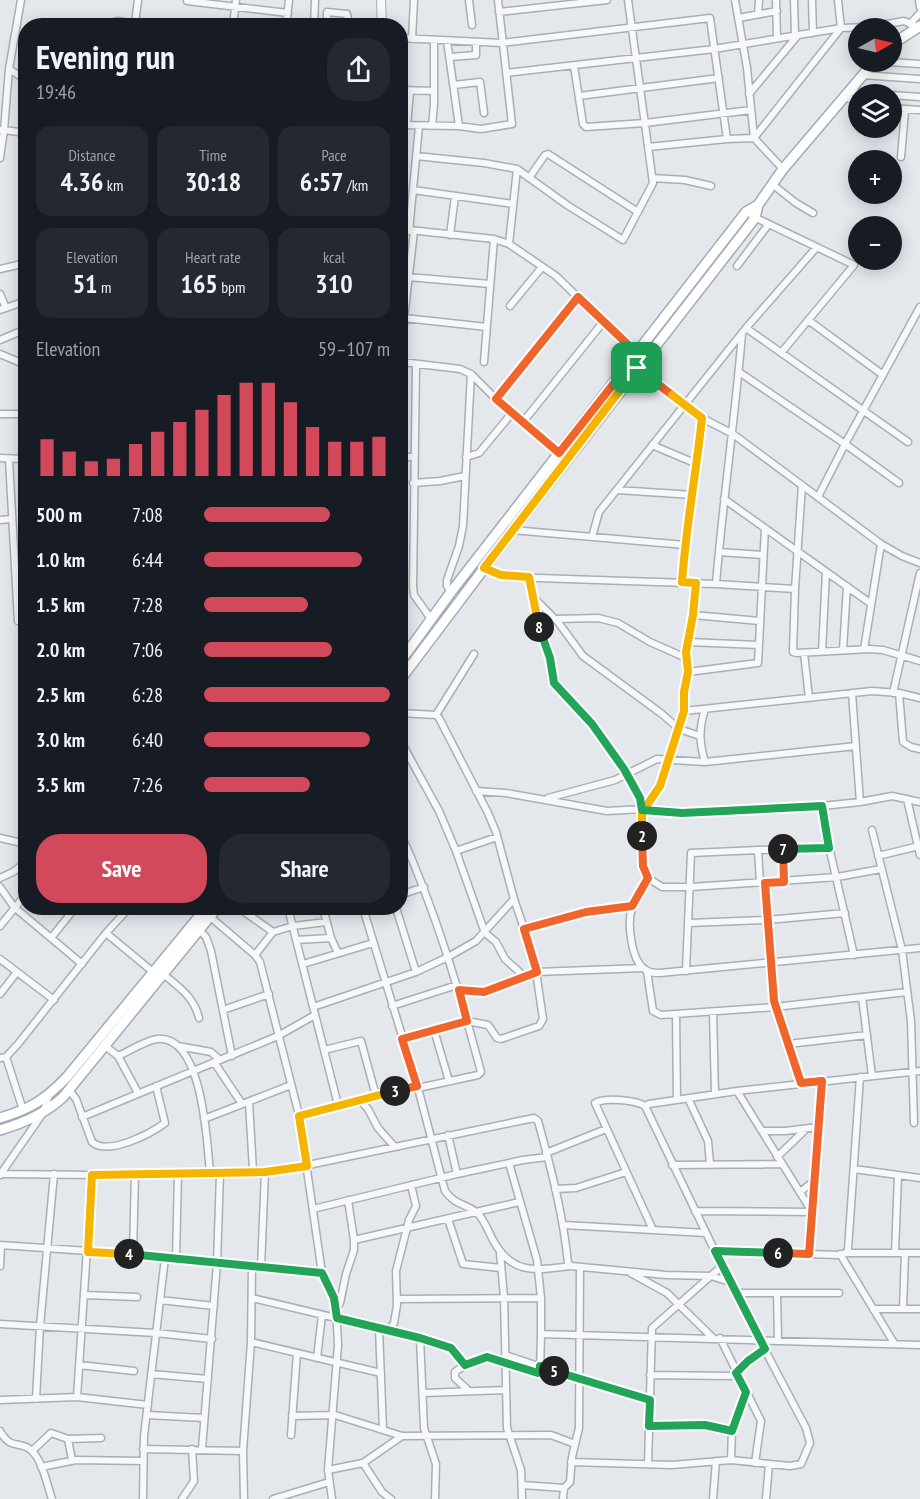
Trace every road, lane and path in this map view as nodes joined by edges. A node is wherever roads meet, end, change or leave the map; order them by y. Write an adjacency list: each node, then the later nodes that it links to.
1 (21, 0): 55 (street)
2 (138, 0): 26 (street)
3 (289, 0): 23 (street)
4 (315, 0): 29 (street)
5 (381, 0): 32 (street)
6 (414, 0): 43 (street)
7 (469, 0): 35 (street)
8 (498, 0): 22 (street)
9 (607, 0): 22 (street)
10 (628, 0): 37 (street)
11 (735, 0): 33 (street)
12 (759, 0): 25 (street)
13 (776, 0): 21 (street)
14 (794, 0): 39 (street)
15 (812, 0): 38 (street)
16 (838, 0): 36 (street)
17 (919, 0): 20 (street)
18 (187, 1): 19 (street)
19 (236, 3): 23 (street); 27 (street)
20 (920, 7)
21 (777, 11): 25 (street); 41 (street)
22 (499, 12): 47 (street)
23 (288, 13): 28 (street)
24 (920, 13): 34 (street)
25 (758, 14): 33 (street)
26 (136, 18)
27 (234, 18)
28 (287, 18)
29 (314, 18)
30 (327, 18): 31 (street)
31 (348, 18)
32 (382, 18)
33 (738, 18): 48 (street)
34 (916, 25): 36 (street); 40 (main road)
35 (472, 26)
36 (841, 28): 38 (street); 87 (street)
37 (632, 29): 47 (street); 49 (street); 51 (street)
38 (813, 33): 39 (street)
39 (797, 35): 41 (street); 66 (street)
40 (902, 36)
41 (777, 37): 48 (street)
42 (408, 39): 43 (street)
43 (412, 39): 44 (street)
44 (434, 40): 45 (street); 65 (street)
45 (447, 41): 46 (street); 50 (street)
46 (476, 42): 47 (street); 50 (street)
47 (502, 43): 57 (street)
48 (742, 44): 49 (street); 66 (street)
49 (714, 49): 51 (street); 60 (street)
50 (450, 57): 62 (street)
51 (636, 58): 54 (street); 63 (street)
52 (902, 63): 53 (street)
53 (920, 64)
54 (574, 66): 57 (street); 69 (street)
55 (9, 69): 58 (street); 85 (street)
56 (865, 72): 59 (main road)
57 (506, 73): 84 (street)
58 (18, 75)
59 (862, 75): 61 (street); 67 (main road)
60 (718, 78): 63 (street); 79 (street)
61 (920, 79)
62 (454, 85): 78 (street); 84 (street)
63 (640, 88): 69 (street); 80 (street)
64 (410, 91): 65 (street); 73 (street)
65 (434, 91): 83 (street)
66 (749, 94): 74 (street)
67 (845, 95): 68 (street); 70 (street); 94 (main road)
68 (848, 95)
69 (579, 96): 80 (street)
70 (848, 96)
71 (902, 96): 72 (street)
72 (920, 97)
73 (408, 102)
74 (751, 110): 79 (street); 87 (street)
75 (902, 110): 76 (street)
76 (905, 110): 77 (street); 90 (street)
77 (920, 110)
78 (484, 112)
79 (724, 113): 80 (street); 88 (street)
80 (645, 123): 89 (street)
81 (408, 125): 82 (street)
82 (419, 126): 83 (street); 91 (street)
83 (432, 126): 84 (street)
84 (459, 126)
85 (2, 130): 86 (street); 92 (street)
86 (18, 133)
87 (754, 138): 88 (street); 94 (street)
88 (728, 139): 89 (street)
89 (648, 147): 96 (street)
90 (902, 150)
91 (416, 156): 93 (street); 99 (street)
92 (0, 158)
93 (517, 169): 95 (street); 101 (street)
94 (783, 169): 97 (main road)
95 (529, 178): 103 (street); 103 (street)
96 (653, 178): 98 (street); 103 (street)
97 (772, 184): 102 (main road); 105 (street)
98 (711, 186)
99 (413, 190): 100 (street); 109 (street)
100 (455, 196): 101 (street); 110 (street)
101 (513, 204): 112 (street)
102 (758, 205): 104 (main road); 106 (main road)
103 (638, 212)
104 (746, 212): 106 (street); 135 (main road)
105 (813, 213)
106 (755, 218): 107 (street); 135 (main road)
107 (768, 225): 113 (street); 115 (street)
108 (408, 230): 109 (street)
109 (411, 231): 110 (street); 118 (street)
110 (450, 235): 111 (street)
111 (494, 239): 112 (street); 119 (street)
112 (509, 244): 116 (street)
113 (816, 248): 127 (street); 130 (street)
114 (18, 265): 117 (street)
115 (737, 266)
116 (542, 267): 121 (street); 123 (street)
117 (0, 269)
118 (408, 277): 119 (street)
119 (490, 284): 129 (street)
120 (0, 294): 125 (street)
121 (578, 297): 128 (street); 144 (street)
122 (18, 304): 125 (street)
123 (510, 306)
124 (920, 308): 143 (street)
125 (3, 309)
126 (408, 318): 129 (street)
127 (808, 320): 133 (street); 143 (street)
128 (604, 321): 135 (street); 151 (street)
129 (487, 327): 137 (street)
130 (744, 331): 133 (street); 141 (street); 145 (street)
131 (18, 332): 132 (street)
132 (0, 340)
133 (781, 352): 146 (street)
134 (0, 354): 136 (street)
135 (640, 357): 140 (main road)
136 (18, 362)
137 (484, 362)
138 (408, 363): 139 (street)
139 (416, 364): 142 (street); 158 (street)
140 (633, 366): 145 (street); 156 (main road)
141 (739, 372): 152 (street); 154 (street)
142 (471, 374): 144 (street); 159 (street)
143 (883, 375): 146 (street)
144 (496, 399): 147 (street)
145 (684, 404): 150 (street); 155 (street)
146 (863, 411): 153 (street); 154 (street)
147 (512, 413): 151 (street); 159 (street)
148 (0, 414): 149 (street)
149 (18, 414)
150 (702, 418): 152 (street); 163 (street)
151 (523, 422): 156 (street)
152 (733, 434): 169 (street); 173 (street)
153 (908, 442)
154 (845, 444): 168 (street); 172 (street)
155 (652, 445): 163 (street); 170 (street)
156 (563, 456): 176 (main road); 178 (main road)
157 (408, 457): 158 (street)
158 (414, 457): 167 (street)
159 (466, 457): 164 (street)
160 (0, 458): 161 (street)
161 (9, 459): 162 (street); 166 (street)
162 (18, 459)
163 (697, 464): 171 (street)
164 (465, 476): 167 (street); 198 (street)
165 (0, 482): 166 (street)
166 (9, 482): 174 (street)
167 (413, 483): 202 (street)
168 (899, 483)
169 (802, 485): 172 (street); 182 (street)
170 (617, 489): 171 (street); 179 (street)
171 (693, 495): 181 (street)
172 (818, 497): 180 (street)
173 (724, 499): 177 (street); 183 (street)
174 (12, 519): 175 (street); 190 (street)
175 (0, 520)
176 (504, 523): 178 (street); 198 (main road)
177 (765, 528): 182 (street); 184 (street)
178 (513, 530): 179 (street); 186 (main road)
179 (592, 537): 181 (street)
180 (881, 544): 185 (street); 200 (street)
181 (685, 545): 192 (street)
182 (798, 551): 187 (street); 197 (street)
183 (719, 552): 184 (street); 194 (street)
184 (763, 555): 196 (street)
185 (920, 563)
186 (484, 568): 189 (street); 217 (main road)
187 (826, 572): 195 (street); 211 (street)
188 (920, 573): 214 (street)
189 (529, 577): 192 (street); 199 (street)
190 (15, 581): 191 (street); 204 (street)
191 (18, 581)
192 (682, 582): 193 (street)
193 (696, 583): 194 (street); 201 (street)
194 (716, 584): 196 (street)
195 (847, 586): 200 (street); 209 (street)
196 (762, 587): 197 (street); 205 (street)
197 (795, 590): 212 (street)
198 (451, 592): 202 (main road)
199 (534, 598): 203 (street); 234 (street)
200 (870, 603): 208 (street)
201 (693, 615): 205 (street); 206 (street)
202 (431, 619): 210 (main road)
203 (556, 619): 215 (street); 227 (street)
204 (18, 621)
205 (760, 621): 207 (street)
206 (688, 642): 207 (street); 215 (street)
207 (759, 645): 218 (street)
208 (864, 649): 209 (street); 214 (street)
209 (843, 650): 211 (street)
210 (408, 651)
211 (822, 652): 212 (street)
212 (804, 653): 221 (street)
213 (474, 654): 226 (street)
214 (902, 657): 216 (street); 220 (street)
215 (686, 658): 218 (street)
216 (920, 661)
217 (408, 669)
218 (688, 672): 224 (street)
219 (852, 693): 220 (street); 221 (street); 229 (street)
220 (896, 693): 222 (street); 230 (street)
221 (809, 698): 223 (street)
222 (920, 698)
223 (705, 709): 224 (street); 228 (street)
224 (684, 711): 227 (street)
225 (408, 713): 226 (street)
226 (436, 715): 235 (street)
227 (680, 729): 228 (street); 232 (street)
228 (700, 736): 233 (street)
229 (856, 747): 233 (street); 238 (street)
230 (920, 749)
231 (408, 755): 250 (street)
232 (670, 759): 233 (street); 234 (street); 241 (street)
233 (705, 762)
234 (628, 775): 236 (street); 241 (street)
235 (476, 791): 236 (street); 243 (street)
236 (545, 799): 241 (street)
237 (906, 799): 238 (street); 239 (street); 246 (street)
238 (860, 802): 240 (street)
239 (920, 802)
240 (822, 806): 241 (street); 247 (street)
241 (642, 809): 258 (street)
242 (872, 830): 253 (street)
243 (497, 837): 250 (street); 265 (street)
244 (0, 838): 245 (street)
245 (18, 842)
246 (919, 846): 252 (street); 253 (street)
247 (829, 848): 248 (street); 256 (street)
248 (782, 849): 249 (street); 259 (street)
249 (758, 850): 260 (street); 263 (street)
250 (456, 851): 291 (street)
251 (408, 855): 262 (street)
252 (920, 855)
253 (878, 856): 255 (street)
254 (18, 868): 257 (street)
255 (881, 869): 256 (street); 297 (street)
256 (837, 877): 259 (street); 270 (street)
257 (0, 878)
258 (648, 878): 263 (street); 267 (street)
259 (784, 882): 260 (street)
260 (762, 883): 263 (street); 282 (street)
261 (0, 887): 268 (street)
262 (424, 887): 264 (street); 301 (street)
263 (691, 887): 284 (street)
264 (408, 892)
265 (514, 899): 287 (street); 291 (street)
266 (18, 903): 268 (street)
267 (632, 906): 287 (street); 306 (street)
268 (14, 907): 269 (street); 285 (street)
269 (18, 910)
270 (845, 913): 282 (street); 300 (street)
271 (24, 915): 292 (street)
272 (69, 915): 292 (street)
273 (123, 915): 290 (street)
274 (204, 915): 311 (main road)
275 (205, 915): 288 (main road)
276 (209, 915): 299 (street)
277 (249, 915): 289 (street)
278 (290, 915): 286 (street)
279 (325, 915): 283 (street)
280 (365, 915): 295 (street)
281 (398, 915): 309 (street)
282 (767, 920): 284 (street); 303 (street)
283 (326, 922): 286 (street); 293 (street)
284 (689, 923): 307 (street)
285 (0, 926)
286 (293, 926): 289 (street); 294 (street)
287 (524, 929): 310 (street)
288 (199, 930): 311 (main road); 323 (street)
289 (273, 932): 299 (street)
290 (106, 933): 304 (street); 311 (street)
291 (485, 933): 301 (street); 312 (street)
292 (51, 938): 304 (street)
293 (331, 938): 294 (street); 298 (street)
294 (296, 940): 305 (street)
295 (373, 942): 298 (street); 313 (street)
296 (920, 948): 297 (street)
297 (902, 950): 300 (street); 315 (street)
298 (338, 953): 305 (street)
299 (255, 955): 317 (street)
300 (854, 955): 303 (street)
301 (448, 957): 309 (street); 314 (street)
302 (0, 959): 308 (street)
303 (770, 963): 307 (street); 322 (street)
304 (82, 964): 319 (street)
305 (303, 964): 321 (street)
306 (645, 970): 307 (street); 310 (street); 326 (street)
307 (686, 971)
308 (17, 972): 316 (street); 319 (street)
309 (416, 972): 313 (street)
310 (537, 972): 312 (street); 328 (street)
311 (158, 973): 327 (street); 334 (main road); 355 (main road)
312 (525, 977): 314 (street)
313 (385, 983): 320 (street); 321 (street)
314 (458, 987): 320 (street); 328 (street)
315 (907, 993): 318 (street); 342 (street)
316 (0, 994)
317 (269, 994): 323 (street); 331 (street)
318 (862, 997): 322 (street); 330 (street)
319 (54, 1000): 339 (street)
320 (392, 1006): 332 (street)
321 (313, 1007): 325 (street)
322 (775, 1007): 324 (street); 333 (street)
323 (223, 1010): 338 (street)
324 (713, 1011): 326 (street); 354 (street)
325 (315, 1014): 331 (street); 336 (street)
326 (675, 1014): 359 (street)
327 (199, 1018)
328 (467, 1021): 329 (street); 345 (street)
329 (434, 1030): 332 (street); 345 (street)
330 (867, 1035): 333 (street); 343 (street)
331 (278, 1036): 338 (street); 348 (street)
332 (402, 1039): 350 (street)
333 (788, 1044): 347 (street)
334 (105, 1046): 337 (street); 351 (main road)
335 (178, 1046): 337 (street); 340 (street); 341 (street)
336 (324, 1050): 356 (street); 361 (street)
337 (118, 1056): 353 (street)
338 (232, 1056): 340 (street)
339 (3, 1057): 363 (street)
340 (217, 1061): 341 (street); 360 (street)
341 (194, 1070): 349 (street); 368 (street)
342 (916, 1071): 343 (street); 369 (street)
343 (872, 1076): 344 (street)
344 (860, 1077): 346 (street); 385 (street)
345 (450, 1081): 350 (street)
346 (822, 1081): 347 (street); 370 (street)
347 (801, 1083): 352 (street)
348 (291, 1085): 360 (street); 366 (street)
349 (156, 1086): 353 (street); 365 (street)
350 (417, 1087): 356 (street); 376 (street)
351 (69, 1090): 364 (main road); 365 (street)
352 (737, 1091): 354 (street); 374 (street)
353 (138, 1093): 365 (street)
354 (715, 1094): 357 (street)
355 (49, 1095): 363 (main road); 364 (street)
356 (376, 1096): 358 (street)
357 (688, 1098): 359 (street); 381 (street)
358 (360, 1100): 361 (street); 377 (street)
359 (677, 1100): 362 (street)
360 (245, 1103): 368 (street); 386 (street)
361 (338, 1106): 366 (street)
362 (645, 1106): 371 (street); 383 (street)
363 (23, 1110): 367 (main road)
364 (43, 1113): 373 (main road); 395 (street)
365 (82, 1116)
366 (299, 1116): 384 (street)
367 (0, 1118)
368 (204, 1119): 390 (street)
369 (914, 1123)
370 (818, 1127): 372 (street); 400 (street)
371 (606, 1129): 378 (street); 388 (street)
372 (806, 1129): 374 (street); 379 (street)
373 (0, 1130)
374 (762, 1131): 379 (street)
375 (448, 1135): 376 (street); 378 (street); 394 (street)
376 (430, 1138): 377 (street); 398 (street)
377 (393, 1146): 384 (street)
378 (547, 1155): 380 (street); 402 (street)
379 (777, 1157): 382 (street)
380 (509, 1163): 394 (street); 405 (street)
381 (710, 1164): 382 (street); 383 (street)
382 (781, 1164): 403 (street)
383 (672, 1165): 407 (street)
384 (307, 1166): 387 (street); 406 (street)
385 (854, 1169): 397 (street); 426 (street)
386 (253, 1171): 387 (street); 393 (street)
387 (265, 1172): 434 (street)
388 (626, 1172): 402 (street); 413 (street)
389 (178, 1173): 390 (street); 392 (street); 428 (street)
390 (210, 1173): 393 (street)
391 (54, 1174): 395 (street); 396 (street); 417 (street)
392 (135, 1174): 396 (street); 424 (street)
393 (220, 1174): 429 (street)
394 (457, 1174): 398 (street)
395 (1, 1175)
396 (92, 1175): 419 (street)
397 (898, 1175): 399 (street); 421 (street)
398 (441, 1178): 401 (street); 409 (street)
399 (920, 1179)
400 (814, 1181): 403 (street); 408 (street)
401 (411, 1185): 404 (street); 412 (street)
402 (555, 1189): 411 (street)
403 (800, 1192): 408 (street)
404 (348, 1200): 406 (street); 415 (street)
405 (519, 1202): 409 (street); 437 (street)
406 (313, 1209): 439 (street)
407 (695, 1211): 408 (street); 414 (street)
408 (811, 1211): 425 (street)
409 (477, 1212): 410 (street); 420 (street)
410 (448, 1219): 412 (street); 435 (street)
411 (564, 1225): 413 (street); 432 (street)
412 (408, 1228): 415 (street); 450 (street)
413 (653, 1230): 414 (street)
414 (706, 1233): 418 (street)
415 (354, 1240): 454 (street)
416 (0, 1245): 417 (street); 430 (street)
417 (47, 1249): 419 (street); 461 (street)
418 (715, 1251): 425 (street); 433 (street)
419 (88, 1252): 424 (street); 445 (street)
420 (500, 1253): 435 (street); 437 (street)
421 (895, 1253): 422 (street); 426 (street)
422 (905, 1253): 423 (street); 456 (street)
423 (920, 1253)
424 (133, 1254): 427 (street)
425 (809, 1254): 426 (street)
426 (843, 1254): 455 (street)
427 (165, 1258): 428 (street); 451 (street)
428 (176, 1259): 429 (street)
429 (217, 1263): 431 (street); 453 (street)
430 (0, 1266)
431 (252, 1266): 434 (street); 448 (street)
432 (571, 1266): 436 (street); 437 (street)
433 (722, 1266): 440 (street); 441 (street)
434 (261, 1267): 439 (street)
435 (501, 1268): 446 (street)
436 (580, 1268): 438 (street); 467 (street)
437 (538, 1270): 449 (street)
438 (626, 1270): 440 (street); 452 (street)
439 (322, 1273): 454 (street)
440 (711, 1276): 441 (street); 452 (street)
441 (730, 1282): 442 (street)
442 (735, 1293): 443 (street); 472 (street)
443 (777, 1293): 444 (street); 473 (street)
444 (839, 1293)
445 (85, 1295): 447 (street); 462 (street)
446 (504, 1297): 449 (street); 450 (street); 479 (street)
447 (137, 1298)
448 (252, 1298): 458 (street); 474 (street)
449 (541, 1298): 466 (street)
450 (397, 1299): 464 (street)
451 (160, 1300): 453 (street); 465 (street)
452 (678, 1304): 468 (street); 470 (street)
453 (214, 1306): 471 (street)
454 (336, 1308): 459 (street)
455 (873, 1309): 456 (street); 475 (street)
456 (903, 1309): 457 (street)
457 (920, 1309)
458 (322, 1315): 459 (street); 480 (street)
459 (337, 1318): 463 (street); 481 (street)
460 (0, 1324): 461 (street)
461 (40, 1326): 462 (street); 498 (street)
462 (82, 1328): 465 (street); 483 (street)
463 (379, 1328): 464 (street); 487 (street)
464 (389, 1331): 469 (street)
465 (156, 1333): 471 (street); 489 (street)
466 (541, 1334): 467 (street); 485 (street)
467 (580, 1335): 468 (street); 492 (street)
468 (651, 1336): 470 (street); 490 (street)
469 (420, 1338): 484 (street); 496 (street)
470 (716, 1338): 472 (street); 488 (street)
471 (212, 1339): 491 (street)
472 (760, 1339): 473 (street); 477 (street)
473 (778, 1340): 475 (street)
474 (251, 1342): 478 (street); 521 (street)
475 (894, 1343): 476 (street)
476 (920, 1345)
477 (765, 1349): 488 (street); 530 (street)
478 (297, 1353): 480 (street); 504 (street)
479 (505, 1355): 482 (street); 485 (street)
480 (317, 1358): 481 (street)
481 (336, 1362): 487 (street); 503 (street)
482 (505, 1363): 484 (street); 485 (street); 493 (street)
483 (79, 1365): 486 (street); 497 (street)
484 (465, 1365): 494 (street)
485 (540, 1366): 492 (street)
486 (134, 1371)
487 (381, 1373): 507 (street)
488 (736, 1373): 490 (street); 495 (street)
489 (151, 1374): 491 (street); 501 (street)
490 (650, 1375): 500 (street)
491 (208, 1379): 505 (street)
492 (580, 1380): 500 (street); 516 (street)
493 (506, 1390): 494 (street); 511 (street)
494 (469, 1391): 496 (street)
495 (746, 1392): 509 (street); 528 (street)
496 (423, 1393): 513 (street)
497 (77, 1397): 498 (street); 501 (street)
498 (36, 1399): 499 (street)
499 (0, 1400)
500 (650, 1400): 506 (street)
501 (148, 1404): 502 (street)
502 (147, 1414): 505 (street); 517 (street)
503 (331, 1414): 504 (street); 507 (street); 532 (street)
504 (292, 1416): 510 (street)
505 (204, 1418): 519 (street)
506 (649, 1426): 509 (street); 529 (street)
507 (383, 1430): 512 (street)
508 (0, 1431): 520 (street)
509 (732, 1431): 523 (street)
510 (291, 1435)
511 (508, 1435): 513 (street); 516 (street); 534 (street)
512 (402, 1436): 513 (street); 527 (street)
513 (427, 1436): 543 (street)
514 (101, 1438): 515 (street)
515 (68, 1439): 520 (street); 522 (street)
516 (575, 1444): 525 (street)
517 (143, 1449): 518 (street); 524 (street)
518 (192, 1449): 519 (street); 538 (street)
519 (202, 1449): 521 (street)
520 (32, 1451): 531 (street)
521 (243, 1451): 539 (street)
522 (72, 1460): 524 (street); 531 (street)
523 (731, 1460): 526 (street); 528 (street)
524 (142, 1461): 537 (street)
525 (572, 1461): 529 (street); 535 (street)
526 (716, 1461): 529 (street); 546 (street)
527 (363, 1463): 532 (street); 542 (street)
528 (755, 1463): 530 (street)
529 (648, 1464)
530 (769, 1464): 547 (street)
531 (41, 1467): 536 (street)
532 (328, 1470): 533 (street)
533 (329, 1482): 540 (street); 541 (street)
534 (522, 1485): 535 (street); 544 (street)
535 (564, 1488): 545 (street)
536 (52, 1499)
537 (143, 1499)
538 (182, 1499)
539 (244, 1499)
540 (273, 1499)
541 (332, 1499)
542 (391, 1499)
543 (435, 1499)
544 (522, 1499)
545 (563, 1499)
546 (713, 1499)
547 (766, 1499)

